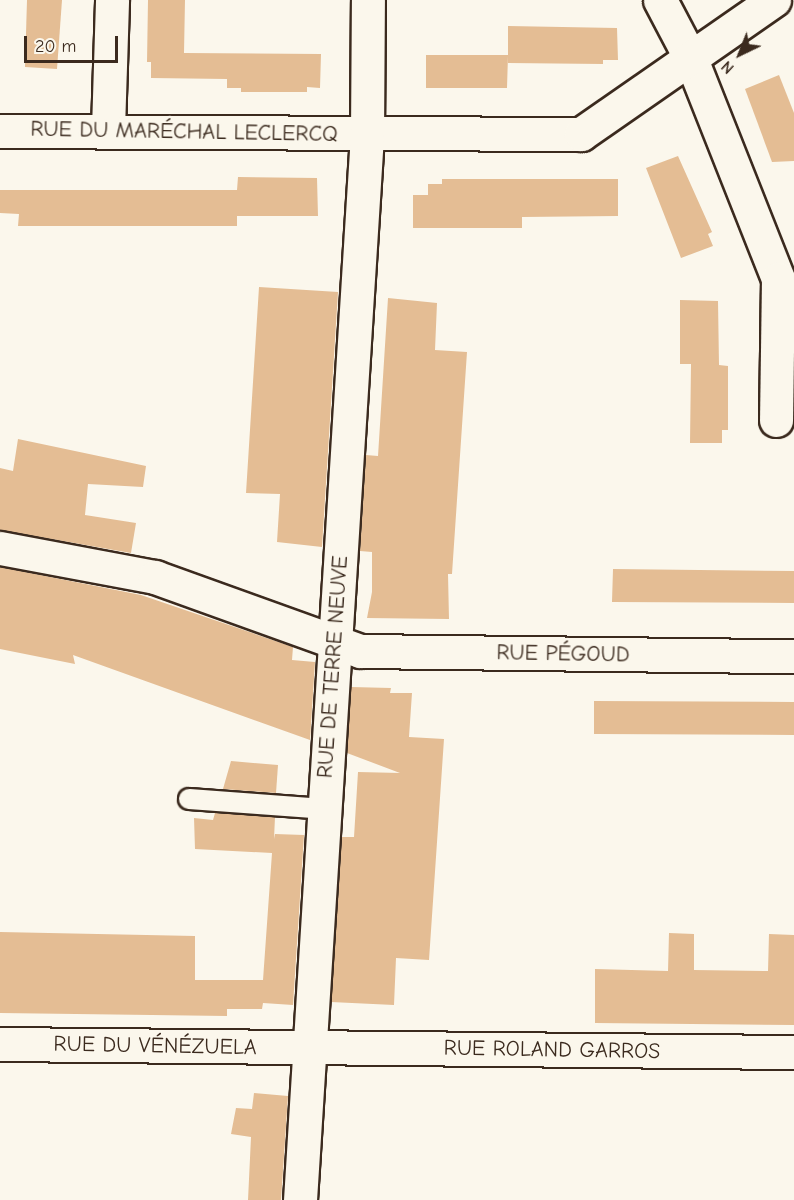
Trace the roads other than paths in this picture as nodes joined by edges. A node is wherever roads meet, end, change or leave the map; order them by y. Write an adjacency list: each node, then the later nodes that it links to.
1 (112, 0): 6 (street)
2 (368, 0): 8 (street, RUE DE TERRE NEUVE)
3 (660, 0): 5 (street)
4 (774, 0): 5 (street, RUE DU MARÉCHAL LECLERCQ)
5 (691, 59): 8 (street, RUE DU MARÉCHAL LECLERCQ); 9 (street)
6 (108, 129): 7 (street, RUE DU MARÉCHAL LECLERCQ); 8 (street, RUE DU MARÉCHAL LECLERCQ)
7 (0, 130)
8 (367, 134): 12 (street, RUE DE TERRE NEUVE)
9 (786, 278): 10 (street)
10 (776, 420)
11 (0, 548): 12 (street, RUE PÉGOUD)
12 (335, 641): 13 (street, RUE PÉGOUD); 15 (street, RUE DE TERRE NEUVE)
13 (794, 656)
14 (189, 799): 15 (lane)
15 (324, 810): 17 (street, RUE DE TERRE NEUVE)
16 (0, 1044): 17 (street, RUE DU VÉNÉZUELA)
17 (309, 1047): 18 (street, RUE ROLAND GARROS); 19 (street, RUE DE TERRE NEUVE)
18 (794, 1052)
19 (300, 1200)

